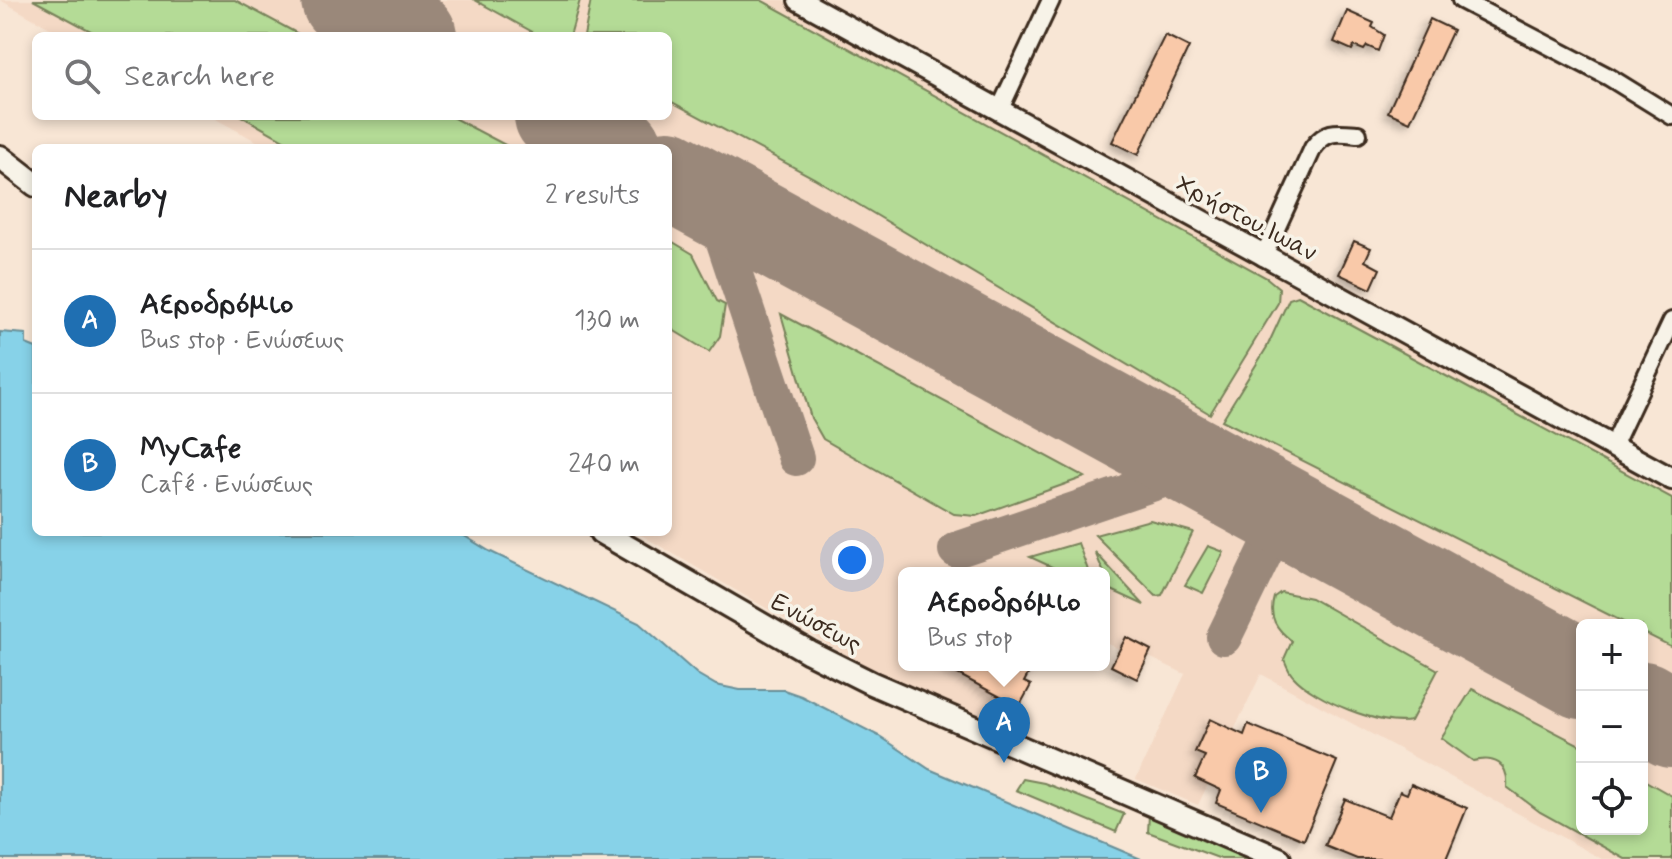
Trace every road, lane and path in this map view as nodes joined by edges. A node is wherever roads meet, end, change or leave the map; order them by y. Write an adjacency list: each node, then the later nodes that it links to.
1 (799, 0): 4 (street, Χρήστου.Ιωαν)
2 (1051, 0): 4 (street)
3 (1461, 0): 5 (street)
4 (999, 111): 9 (street, Χρήστου.Ιωαν)
5 (1672, 116)
6 (1358, 134): 9 (street)
7 (0, 157): 8 (main road)
8 (32, 182)
9 (1263, 257): 11 (street, Χρήστου.Ιωαν)
10 (1672, 321): 11 (street)
11 (1613, 446): 12 (street, Χρήστου.Ιωαν)
12 (1672, 479)
13 (608, 536): 14 (main road, Ενώσεως)
14 (1279, 859)

